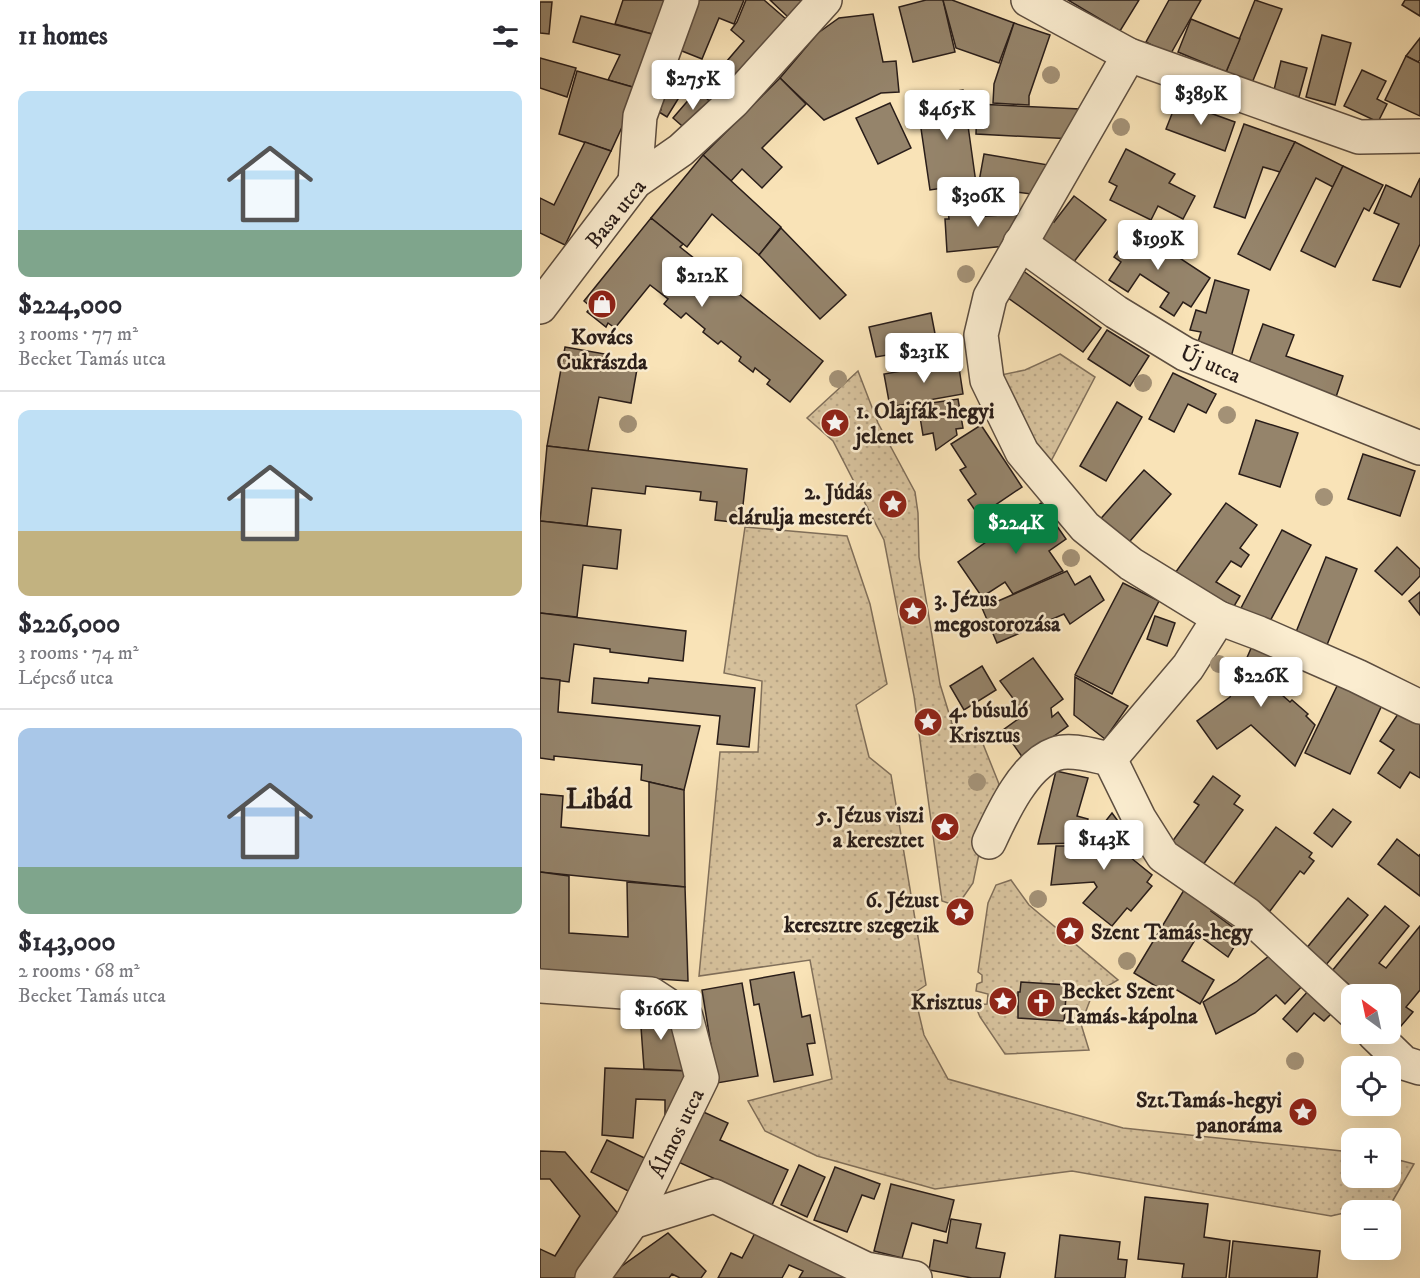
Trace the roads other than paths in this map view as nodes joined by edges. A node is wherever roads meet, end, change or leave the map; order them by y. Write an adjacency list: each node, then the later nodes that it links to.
1 (682, 0): 6 (street)
2 (825, 0): 6 (street, Basa utca)
3 (1028, 0): 4 (street)
4 (1129, 56): 5 (street); 7 (street)
5 (1420, 136)
6 (635, 182): 8 (street, Basa utca)
7 (1020, 243): 9 (street, Új utca); 10 (street)
8 (540, 307)
9 (1420, 448)
10 (1219, 618): 11 (street); 12 (street)
11 (1420, 707)
12 (1110, 759): 13 (street); 15 (street)
13 (989, 842)
14 (540, 986): 18 (street, Álmos utca)
15 (1341, 1001)
16 (1384, 1044): 17 (street)
17 (1420, 1068)
18 (632, 1222): 19 (street, Álmos utca); 20 (street)
19 (592, 1278)
20 (915, 1278)

